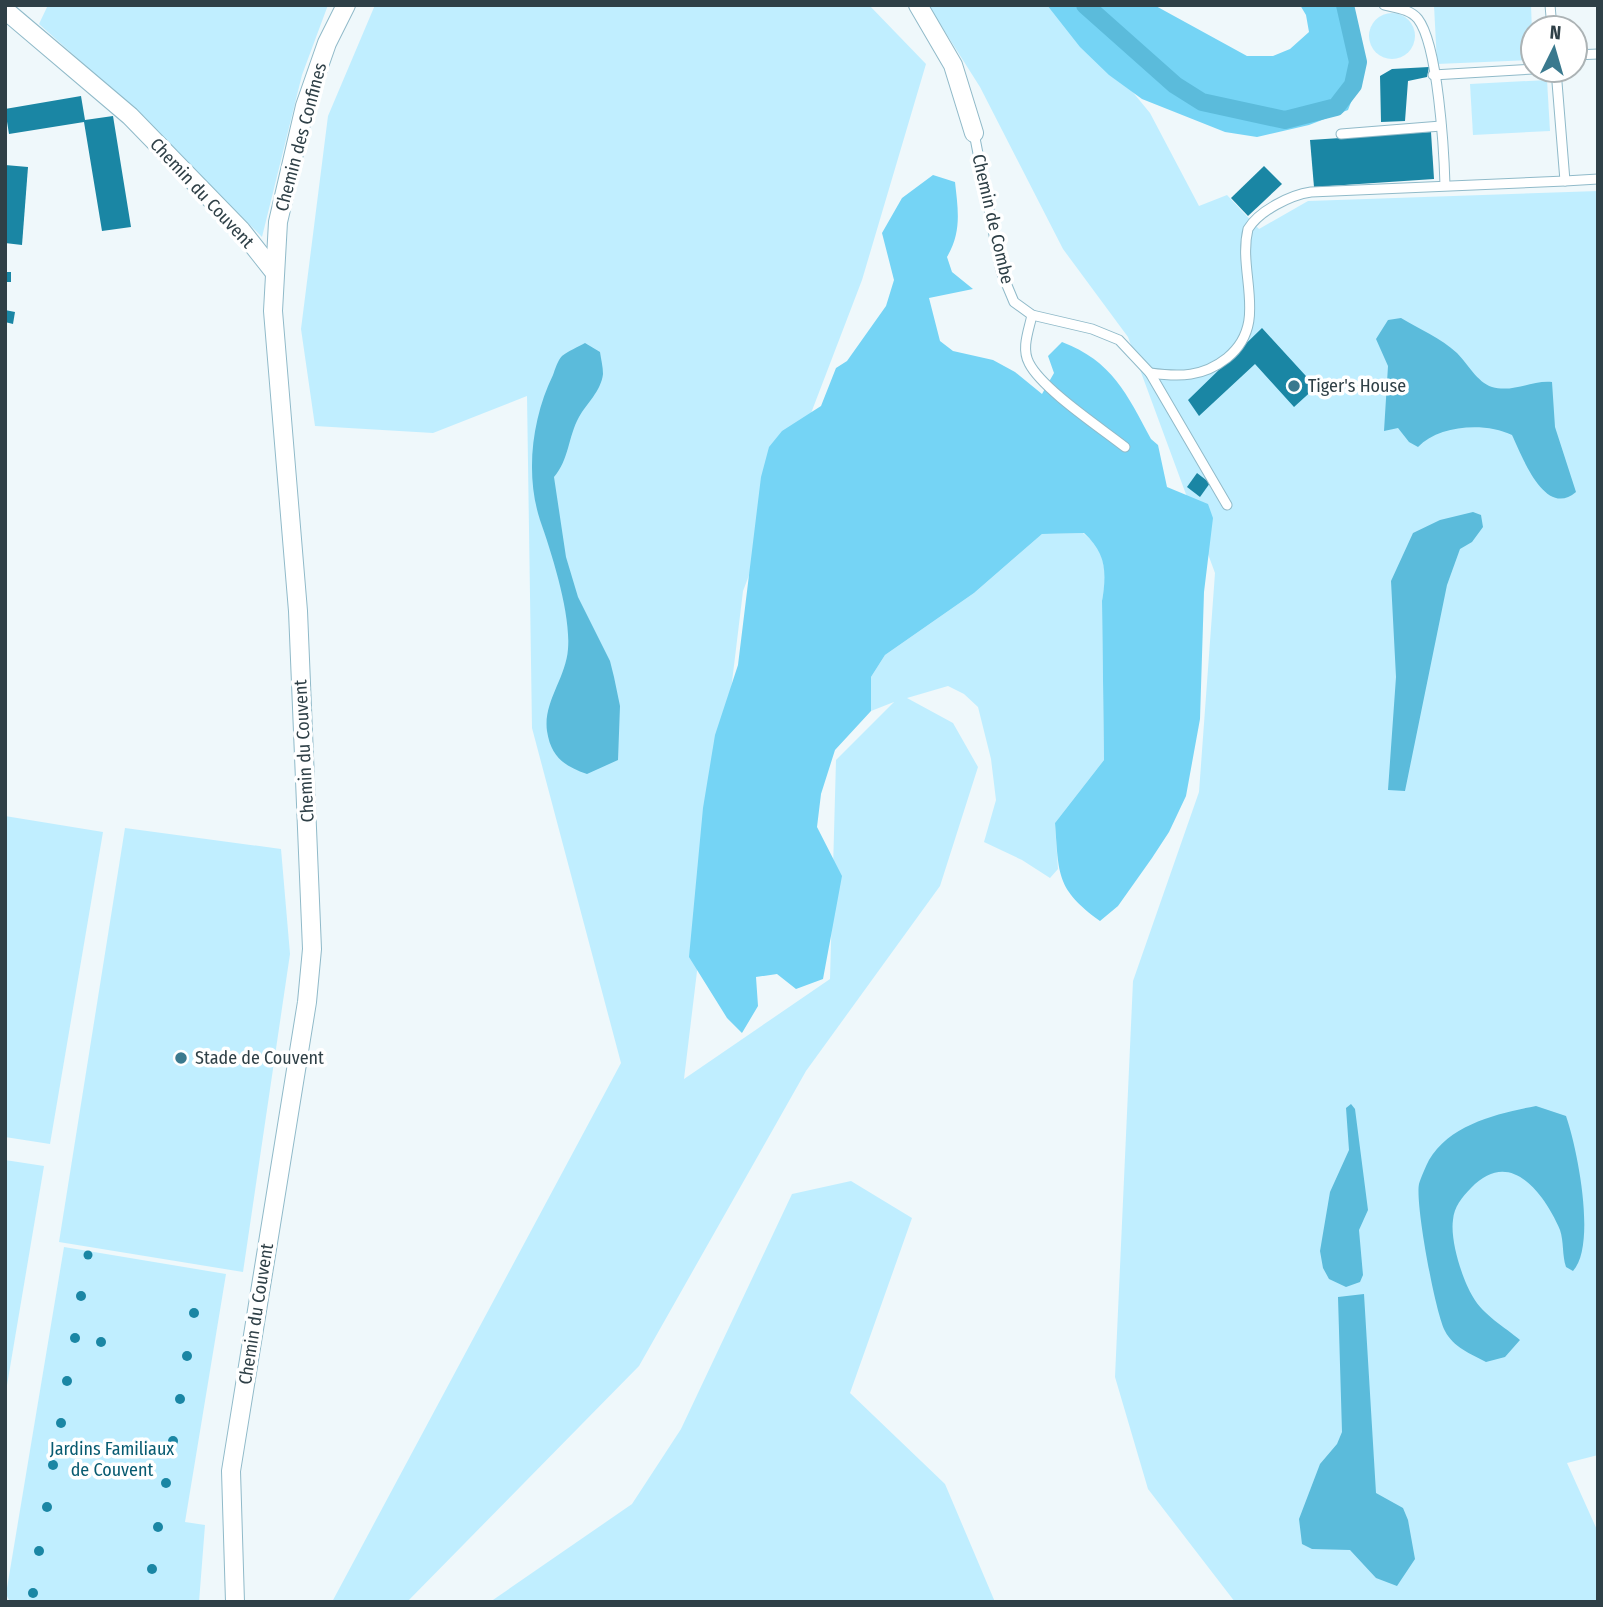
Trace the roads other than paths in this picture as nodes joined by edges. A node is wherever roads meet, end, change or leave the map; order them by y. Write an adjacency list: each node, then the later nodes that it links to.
1 (346, 5): 14 (street, Chemin des Confines)
2 (918, 5): 9 (street, Chemin de Combe)
3 (1384, 5): 6 (lane)
4 (5, 10): 14 (street, Chemin du Couvent)
5 (1519, 70): 6 (lane)
6 (1433, 75): 8 (lane)
7 (1557, 84): 12 (lane)
8 (1441, 126): 10 (lane); 13 (lane)
9 (974, 133): 15 (lane, Chemin de Combe)
10 (1341, 134)
11 (1598, 179): 12 (lane)
12 (1565, 181): 13 (lane)
13 (1445, 185): 16 (lane)
14 (275, 273): 19 (street, Chemin du Couvent)
15 (1032, 315): 16 (lane); 17 (lane)
16 (1150, 373): 18 (lane)
17 (1125, 447)
18 (1227, 505)
19 (235, 1602)

